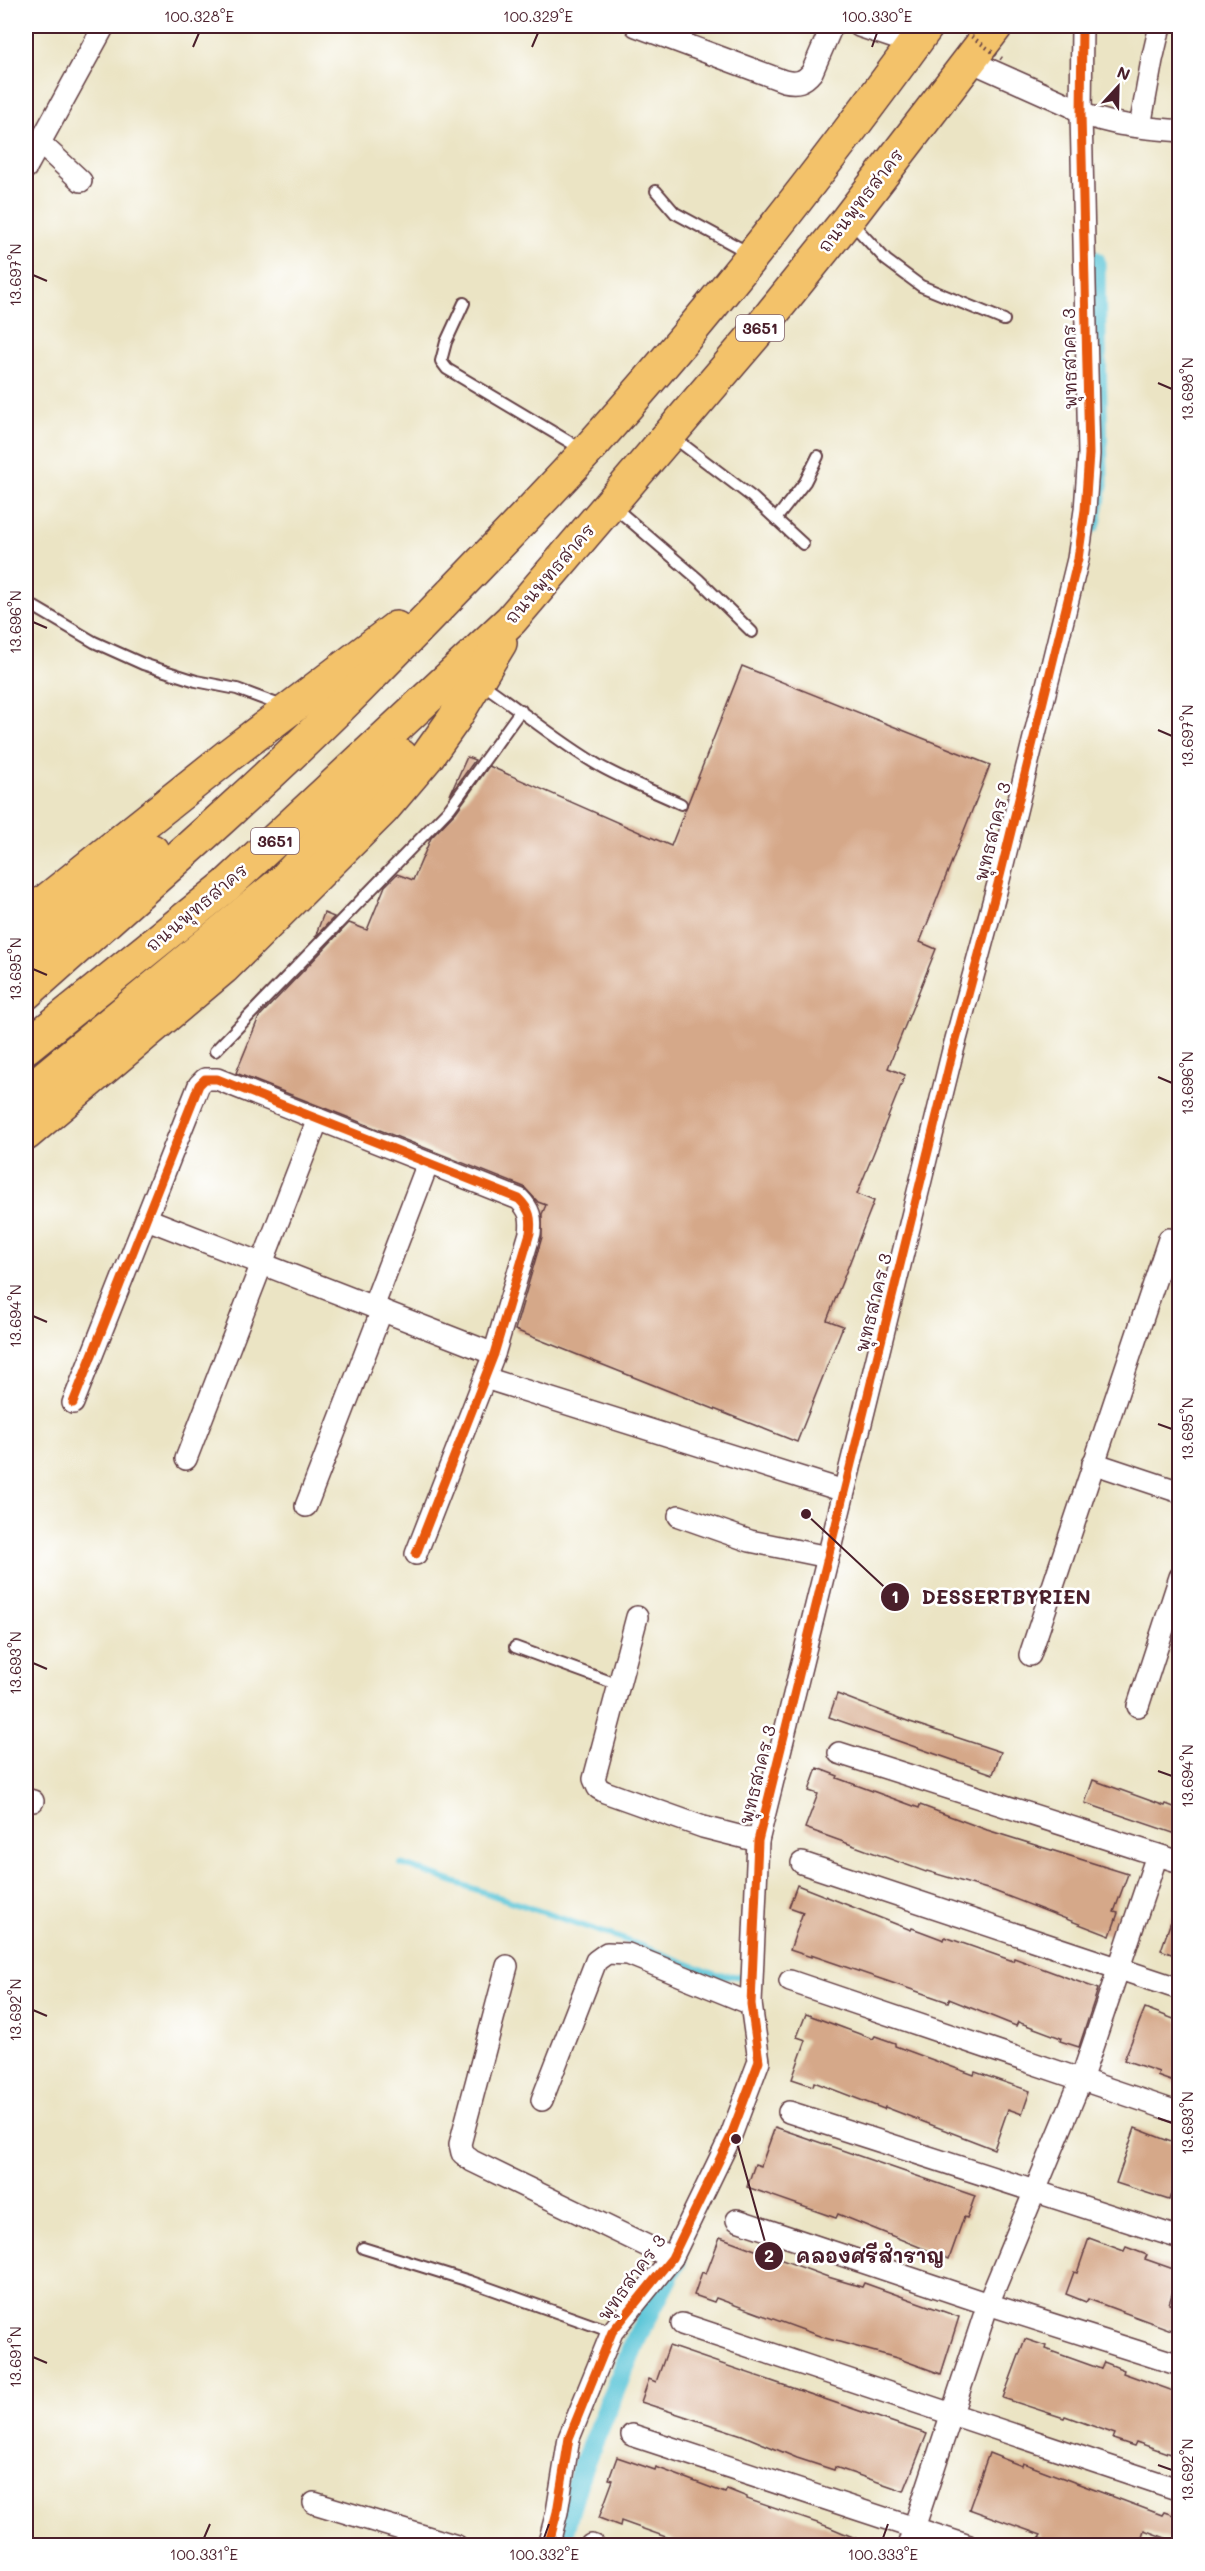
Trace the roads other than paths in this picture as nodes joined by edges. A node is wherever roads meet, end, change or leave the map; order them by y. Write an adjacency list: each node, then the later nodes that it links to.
1 (104, 26): 13 (street)
2 (636, 26): 3 (street)
3 (832, 26)
4 (858, 26): 8 (street)
5 (996, 26): 9 (main road, ถนนพุทธสาคร / 3651)
6 (1082, 26): 10 (street, พุทธสาคร 3)
7 (1160, 26): 11 (street)
8 (920, 35): 18 (main road, 3651)
9 (970, 61): 10 (street); 17 (main road, ถนนพุทธสาคร / 3651)
10 (1082, 115): 11 (street); 53 (street, พุทธสาคร 3)
11 (1131, 125): 12 (street)
12 (1179, 131)
13 (39, 142): 14 (street); 15 (street)
14 (26, 168)
15 (81, 181)
16 (657, 191): 18 (lane)
17 (848, 219): 20 (lane); 21 (main road, ถนนพุทธสาคร / 3651)
18 (753, 255): 22 (main road, 3651)
19 (465, 303): 22 (lane)
20 (1004, 320)
21 (670, 435): 24 (main road, ถนนพุทธสาคร / 3651); 25 (lane)
22 (585, 452): 27 (main road, 3651)
23 (819, 456): 25 (lane)
24 (611, 503): 29 (main road, ถนนพุทธสาคร / 3651); 30 (lane)
25 (776, 519): 26 (lane)
26 (803, 544)
27 (470, 573): 32 (main road); 36 (main road); 37 (main road, 3651)
28 (26, 602): 32 (lane)
29 (511, 620): 31 (main road); 38 (main road, ถนนพุทธสาคร / 3651); 40 (main road)
30 (752, 632)
31 (478, 681): 33 (lane); 42 (main road)
32 (290, 709): 35 (main road)
33 (521, 710): 34 (lane); 39 (lane)
34 (681, 804)
35 (26, 917)
36 (26, 958)
37 (26, 993)
38 (26, 1047)
39 (215, 1051)
40 (26, 1093)
41 (318, 1119): 43 (street); 44 (street); 46 (street)
42 (26, 1134)
43 (428, 1162): 47 (street); 48 (street)
44 (147, 1219): 46 (street); 50 (street)
45 (1169, 1239): 52 (street)
46 (263, 1264): 47 (street); 51 (street)
47 (378, 1309): 48 (street); 55 (street)
48 (494, 1354): 49 (street)
49 (484, 1378): 53 (street); 57 (street)
50 (73, 1403)
51 (186, 1459)
52 (1093, 1463): 54 (street); 62 (street)
53 (844, 1491): 58 (street, พุทธสาคร 3)
54 (1179, 1492)
55 (306, 1506)
56 (679, 1516): 58 (street)
57 (416, 1554)
58 (828, 1557): 66 (street, พุทธสาคร 3)
59 (1179, 1577): 64 (street)
60 (637, 1617): 63 (street)
61 (515, 1647): 63 (lane)
62 (1030, 1655)
63 (619, 1684): 66 (street)
64 (1138, 1706)
65 (839, 1752): 67 (street)
66 (758, 1841): 74 (street, พุทธสาคร 3)
67 (1157, 1855): 68 (street); 71 (street)
68 (1179, 1862)
69 (802, 1863): 71 (street)
70 (507, 1966): 83 (street)
71 (1119, 1969): 73 (street); 75 (street)
72 (790, 1981): 75 (street)
73 (1179, 1989)
74 (751, 2004): 76 (street); 83 (street, พุทธสาคร 3)
75 (1081, 2080): 78 (street); 79 (street)
76 (542, 2100)
77 (789, 2112): 79 (street)
78 (1179, 2113)
79 (1035, 2190): 81 (street); 84 (street)
80 (737, 2220): 84 (street)
81 (1179, 2238)
82 (363, 2248): 86 (lane)
83 (672, 2258): 86 (street, พุทธสาคร 3)
84 (988, 2304): 87 (street); 88 (street)
85 (682, 2324): 88 (street)
86 (612, 2332): 94 (street, พุทธสาคร 3)
87 (1179, 2365)
88 (951, 2414): 90 (street); 92 (street)
89 (632, 2435): 92 (street)
90 (1179, 2490)
91 (314, 2503): 93 (street)
92 (910, 2536): 95 (street)
93 (457, 2546)
94 (548, 2546)
95 (969, 2546)

